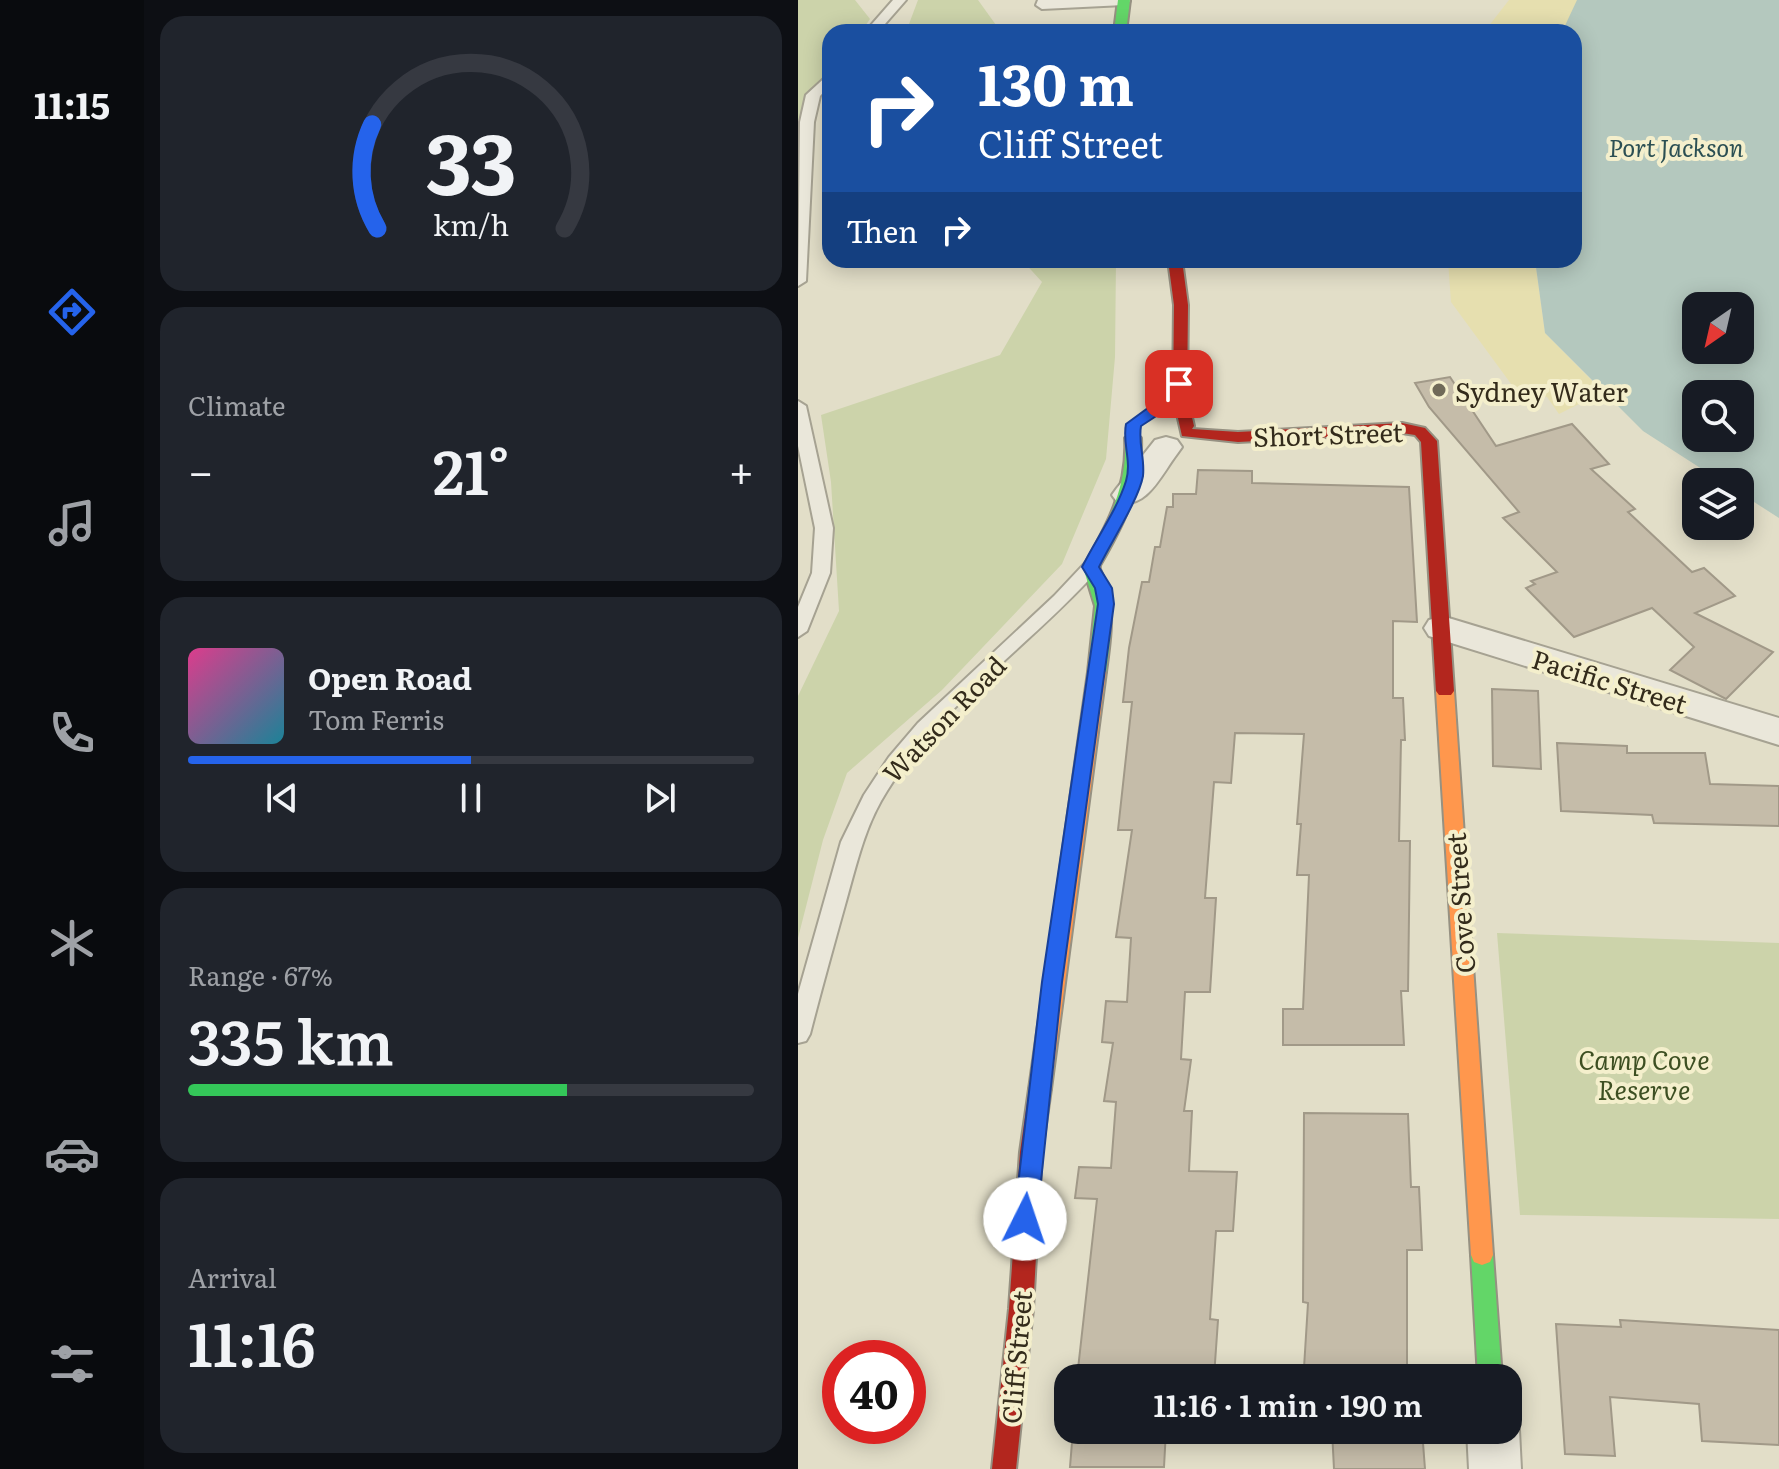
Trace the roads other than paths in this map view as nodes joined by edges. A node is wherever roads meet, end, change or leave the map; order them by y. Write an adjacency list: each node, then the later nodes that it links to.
1 (900, 0): 4 (lane)
2 (1044, 0): 3 (lane)
3 (1124, 0): 5 (street)
4 (878, 24)
5 (1121, 24)
6 (822, 85): 7 (lane)
7 (801, 154): 9 (lane)
8 (1176, 268): 10 (street)
9 (798, 281)
10 (1179, 384): 12 (street); 12 (street)
11 (798, 406): 17 (lane)
12 (1174, 425): 13 (street, Short Street); 14 (street); 14 (street, Short Street)
13 (1420, 431): 16 (street, Cove Street)
14 (1129, 495): 15 (street)
15 (1091, 567): 19 (lane, Watson Road); 22 (street, Cliff Street)
16 (1442, 628): 18 (street, Pacific Street); 20 (street, Cove Street)
17 (798, 631)
18 (1779, 732)
19 (798, 1034)
20 (1489, 1364)
21 (1494, 1444): 23 (street)
22 (1004, 1469)
23 (1495, 1469)

